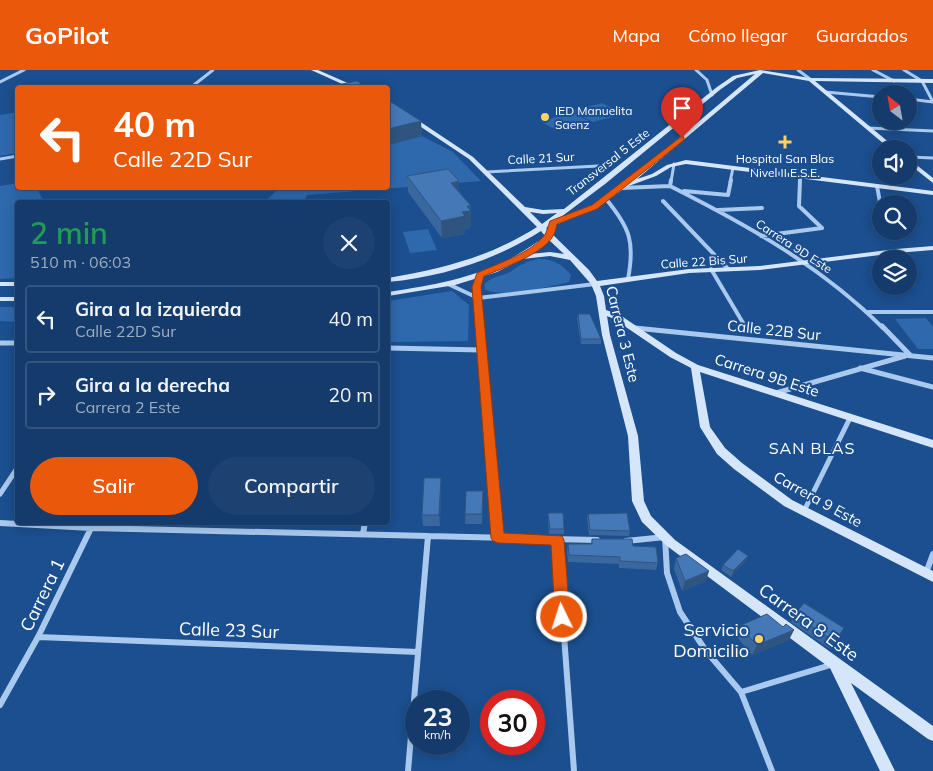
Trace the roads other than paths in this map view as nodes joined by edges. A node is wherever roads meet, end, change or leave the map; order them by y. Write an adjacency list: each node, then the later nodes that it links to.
1 (24, 70): 13 (street)
2 (213, 70): 15 (street)
3 (315, 70): 16 (street)
4 (696, 70): 18 (street)
5 (763, 70): 9 (street); 14 (street, Transversal 5 Este); 18 (street, Transversal 5 Este)
6 (798, 70): 9 (street)
7 (873, 70): 10 (street)
8 (904, 70): 11 (street)
9 (810, 79): 10 (street); 14 (street); 17 (street)
10 (894, 81): 11 (street)
11 (922, 81): 12 (street); 21 (street)
12 (933, 81)
13 (0, 82)
14 (749, 82): 39 (street, Transversal 5 Este)
15 (194, 85)
16 (350, 85)
17 (825, 92): 19 (street); 23 (street)
18 (712, 95): 47 (street, Transversal 5 Este)
19 (872, 96)
20 (918, 100): 21 (street)
21 (933, 102)
22 (403, 113): 34 (street, Carrera 3 Este)
23 (868, 128): 24 (street); 25 (street)
24 (933, 132)
25 (883, 140)
26 (15, 156): 29 (street)
27 (917, 157): 28 (street)
28 (933, 158)
29 (0, 159)
30 (674, 164): 32 (street); 37 (street); 39 (street)
31 (598, 166): 34 (street, Calle 21 Sur)
32 (733, 168): 35 (street); 40 (street)
33 (917, 168): 36 (street)
34 (486, 172): 45 (street, Carrera 3 Este)
35 (800, 177): 38 (street); 51 (street)
36 (933, 182)
37 (670, 186): 39 (street); 40 (street, Carrera 9D Este)
38 (877, 186): 41 (street); 42 (street)
39 (621, 187): 43 (street, Transversal 5 Este)
40 (679, 190): 48 (street, Carrera 9D Este)
41 (933, 193)
42 (879, 195)
43 (606, 198): 50 (street, Transversal 5 Este); 59 (street)
44 (663, 201): 57 (street)
45 (522, 208): 47 (street); 49 (street, Carrera 3 Este)
46 (762, 208): 48 (street)
47 (564, 210): 49 (street, Transversal 5 Este)
48 (717, 210): 51 (street, Carrera 9D Este)
49 (541, 228): 50 (street, Carrera 3 Este); 60 (street, Transversal 5 Este)
50 (549, 236): 53 (street, Transversal 5 Este); 54 (street, Carrera 3 Este)
51 (761, 236): 55 (street, Carrera 9D Este)
52 (933, 248): 55 (street, Calle 22 Bis Sur)
53 (518, 258): 54 (street); 58 (street)
54 (571, 258): 64 (street, Carrera 3 Este)
55 (806, 262): 57 (street, Calle 22 Bis Sur); 70 (street, Carrera 9D Este)
56 (711, 269): 57 (street, Calle 22 Bis Sur); 59 (street, Calle 22 Bis Sur); 73 (street)
57 (728, 269)
58 (480, 275): 63 (street); 66 (street)
59 (628, 279): 64 (street, Calle 22 Bis Sur)
60 (390, 280)
61 (0, 284): 62 (street)
62 (15, 284)
63 (448, 284): 65 (street); 66 (street)
64 (595, 284): 66 (street, Calle 22 Bis Sur); 69 (street, Carrera 3 Este)
65 (390, 294)
66 (478, 298): 77 (street)
67 (0, 299): 68 (street)
68 (15, 299)
69 (604, 312): 72 (street, Carrera 9B Este); 97 (street, Carrera 3 Este)
70 (868, 312): 71 (street); 78 (street, Carrera 9D Este)
71 (933, 312)
72 (635, 328): 78 (street, Calle 22B Sur); 80 (street, Carrera 9B Este)
73 (747, 329)
74 (15, 343): 75 (street)
75 (0, 344)
76 (390, 348): 77 (street)
77 (481, 350): 98 (street)
78 (910, 355): 79 (street, Calle 22B Sur); 81 (street)
79 (933, 358)
80 (695, 367): 83 (street, Carrera 9B Este); 88 (street, Carrera 9 Este)
81 (859, 368): 82 (street); 83 (street)
82 (933, 387)
83 (776, 394): 84 (street, Carrera 9B Este)
84 (850, 418): 85 (street, Carrera 9B Este); 88 (street)
85 (933, 444)
86 (15, 472): 87 (street)
87 (0, 494)
88 (804, 511): 103 (street, Carrera 9 Este)
89 (0, 523): 90 (street)
90 (15, 523)
91 (92, 525): 94 (street); 104 (street, Carrera 1)
92 (225, 525): 94 (street)
93 (364, 525): 95 (street)
94 (224, 530): 95 (street)
95 (363, 534): 96 (street)
96 (428, 536): 98 (street); 105 (street)
97 (665, 537): 101 (street); 106 (street, Carrera 8 Este); 107 (street)
98 (498, 538): 99 (street)
99 (557, 540): 100 (street); 111 (street)
100 (605, 540)
101 (614, 540)
102 (933, 554): 103 (street)
103 (929, 575)
104 (38, 637): 105 (street, Calle 23 Sur); 108 (street, Carrera 1)
105 (418, 652): 110 (street)
106 (834, 664): 107 (street); 109 (street, Carrera 8 Este); 113 (street)
107 (741, 692): 112 (street)
108 (0, 705)
109 (933, 734)
110 (408, 771)
111 (574, 771)
112 (772, 771)
113 (888, 771)

